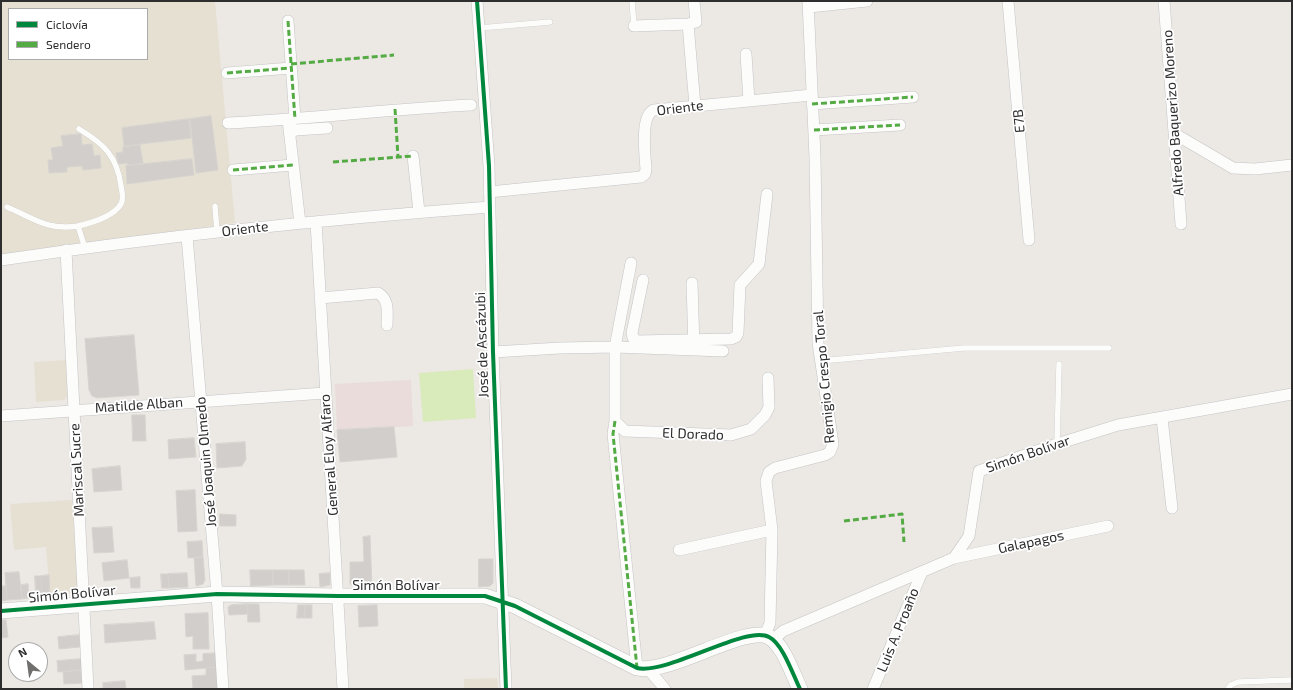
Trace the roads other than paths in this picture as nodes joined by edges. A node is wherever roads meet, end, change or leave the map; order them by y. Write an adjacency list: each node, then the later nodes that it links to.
1 (477, 1): 12 (street, José de Ascázubi)
2 (632, 1): 11 (lane)
3 (694, 1): 10 (street)
4 (867, 1): 7 (street)
5 (1008, 1): 45 (street, E7B)
6 (1164, 1): 28 (street, Alfredo Baquerizo Moreno)
7 (808, 4): 17 (street, Remigio Crespo Toral)
8 (288, 21): 14 (street)
9 (550, 22): 12 (lane)
10 (688, 24): 11 (street); 20 (street)
11 (634, 26)
12 (479, 28): 33 (street, José de Ascázubi)
13 (746, 54): 18 (street)
14 (292, 68): 15 (street); 21 (street)
15 (227, 73)
16 (913, 97): 17 (street, Oriente)
17 (812, 100): 18 (street, Oriente); 26 (street, Remigio Crespo Toral)
18 (749, 101): 20 (street, Oriente)
19 (471, 106): 21 (street)
20 (695, 106): 33 (street, Oriente)
21 (292, 120): 22 (street); 27 (street)
22 (228, 123)
23 (900, 125): 26 (street)
24 (327, 128): 27 (street)
25 (79, 129): 42 (lane)
26 (814, 130): 59 (street, Remigio Crespo Toral)
27 (290, 134): 30 (street)
28 (1175, 134): 31 (street); 41 (street, Alfredo Baquerizo Moreno)
29 (413, 156): 38 (street)
30 (293, 165): 32 (street); 40 (street)
31 (1292, 165)
32 (233, 170)
33 (489, 192): 37 (street, José de Ascázubi)
34 (767, 194): 54 (street)
35 (215, 206): 43 (lane)
36 (7, 207): 42 (lane)
37 (490, 207): 38 (street, Oriente); 58 (street, José de Ascázubi)
38 (419, 212): 39 (street, Oriente)
39 (316, 222): 40 (street, Oriente); 52 (street, General Eloy Alfaro)
40 (300, 223): 43 (street, Oriente)
41 (1181, 224)
42 (78, 226): 46 (lane)
43 (217, 232): 44 (street, Oriente)
44 (187, 236): 46 (street, Oriente); 64 (street, José Joaquin Olmedo)
45 (1028, 240)
46 (85, 248): 47 (street, Oriente)
47 (66, 250): 48 (street, Oriente); 65 (street, Mariscal Sucre)
48 (1, 260)
49 (631, 263): 55 (street)
50 (643, 280): 54 (street)
51 (692, 283): 54 (street)
52 (320, 298): 53 (street); 62 (street, General Eloy Alfaro)
53 (387, 325)
54 (694, 345): 55 (street); 57 (street)
55 (614, 347): 58 (street); 68 (street)
56 (1109, 348): 59 (lane)
57 (723, 351)
58 (493, 352): 78 (street, José de Ascázubi)
59 (820, 361): 72 (street, Remigio Crespo Toral)
60 (1059, 364): 69 (lane)
61 (768, 378): 68 (street, El Dorado)
62 (325, 393): 64 (street, Matilde Alban); 77 (street, General Eloy Alfaro)
63 (1292, 394): 67 (street, Simón Bolívar)
64 (201, 402): 65 (street, Matilde Alban); 76 (street, José Joaquin Olmedo)
65 (74, 409): 66 (street, Matilde Alban); 79 (street, Mariscal Sucre)
66 (1, 416)
67 (1162, 418): 69 (street, Simón Bolívar); 70 (street)
68 (615, 421): 82 (street)
69 (1057, 444): 74 (street, Simón Bolívar)
70 (1172, 508)
71 (1108, 526): 74 (street, Galapagos)
72 (772, 530): 73 (street); 81 (street, Remigio Crespo Toral)
73 (679, 550)
74 (954, 558): 75 (street)
75 (922, 572): 81 (street); 90 (street, Luis A. Proaño)
76 (217, 594): 77 (street, Simón Bolívar); 79 (street, Simón Bolívar); 85 (street, José Joaquin Olmedo)
77 (338, 596): 78 (street, Simón Bolívar); 86 (street, General Eloy Alfaro)
78 (503, 601): 82 (street, Simón Bolívar); 87 (street, José de Ascázubi)
79 (84, 603): 80 (street, Simón Bolívar); 84 (street, Mariscal Sucre)
80 (1, 611)
81 (769, 637): 82 (street); 89 (street)
82 (643, 669): 88 (street)
83 (1292, 680): 91 (lane)
84 (88, 689)
85 (223, 689)
86 (343, 689)
87 (506, 689)
88 (665, 689)
89 (800, 689)
90 (873, 689)
91 (1228, 689)

